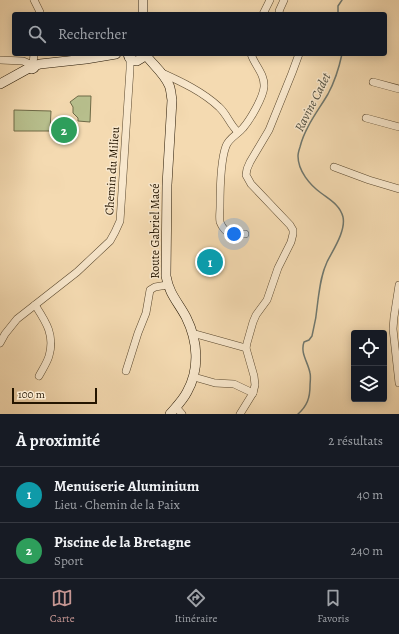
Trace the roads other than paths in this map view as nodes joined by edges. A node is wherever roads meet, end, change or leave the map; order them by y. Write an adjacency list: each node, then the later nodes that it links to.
1 (34, 0): 5 (street)
2 (143, 0): 6 (street)
3 (270, 0): 7 (street)
4 (284, 0): 8 (street)
5 (40, 12)
6 (143, 12)
7 (264, 12)
8 (279, 12)
9 (34, 56): 15 (street)
10 (104, 56): 15 (street)
11 (251, 56): 22 (street)
12 (298, 56): 32 (street)
13 (136, 57): 16 (street, Route Gabriel Macé); 28 (street, Chemin du Milieu)
14 (0, 60): 15 (street)
15 (32, 65): 18 (street)
16 (162, 73): 22 (street); 26 (street, Route Gabriel Macé)
17 (373, 82): 19 (street)
18 (0, 84)
19 (399, 90)
20 (366, 118): 21 (street)
21 (399, 127)
22 (238, 132): 25 (street)
23 (334, 167): 24 (street)
24 (399, 189)
25 (245, 234)
26 (167, 284): 29 (street, Route Gabriel Macé); 33 (street)
27 (399, 285): 31 (street)
28 (35, 305): 30 (street, Chemin du Milieu); 34 (street)
29 (192, 333): 32 (street); 35 (street, Route Gabriel Macé)
30 (0, 343)
31 (397, 347): 36 (street)
32 (246, 348): 37 (street)
33 (126, 371)
34 (38, 376)
35 (194, 377): 37 (street); 38 (street, Route Gabriel Macé)
36 (399, 383)
37 (253, 393): 40 (street)
38 (179, 410): 39 (street, Route Gabriel Macé)
39 (170, 414)
40 (240, 414)

